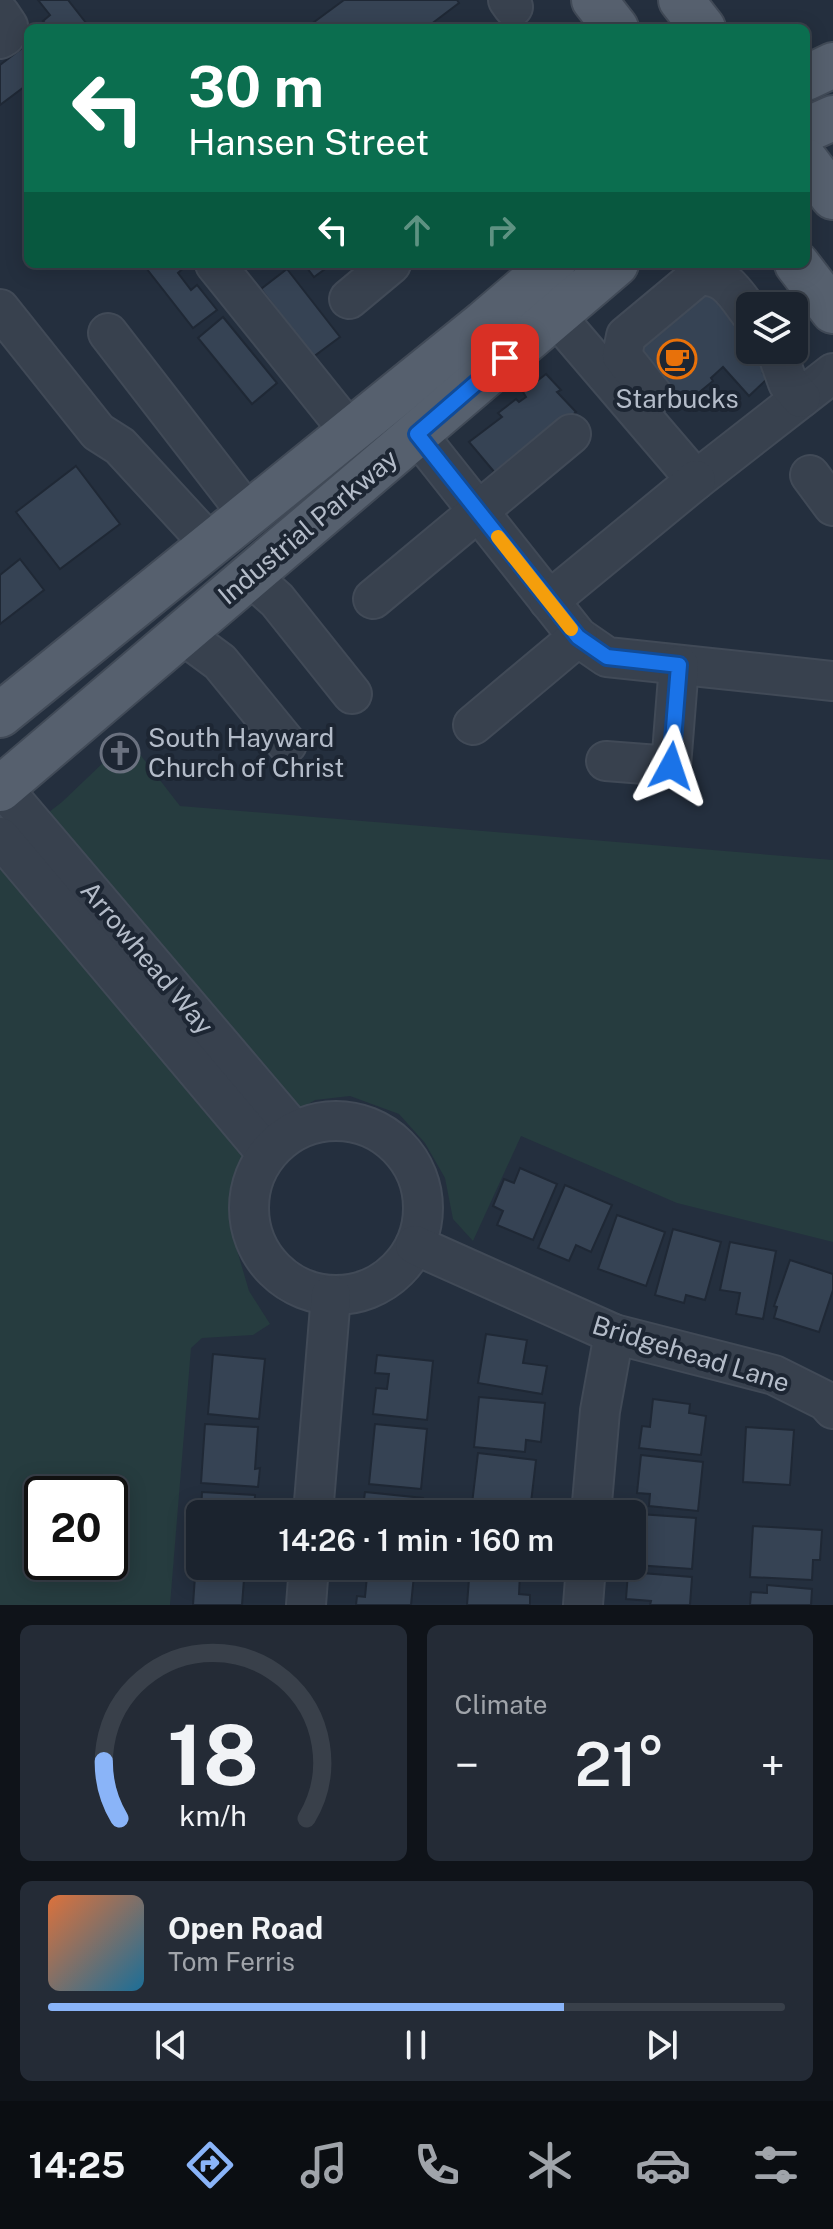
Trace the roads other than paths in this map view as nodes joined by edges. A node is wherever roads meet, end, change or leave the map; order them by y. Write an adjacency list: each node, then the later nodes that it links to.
1 (594, 0): 4 (main road)
2 (681, 0): 5 (main road)
3 (0, 14): 6 (street)
4 (613, 24)
5 (700, 24)
6 (0, 39)
7 (833, 65): 8 (main road)
8 (810, 76)
9 (833, 118): 10 (main road)
10 (810, 128)
11 (810, 166): 12 (main road)
12 (833, 197)
13 (218, 268): 28 (street)
14 (386, 268): 19 (street)
15 (548, 268): 28 (main road, Industrial Parkway)
16 (611, 268): 22 (main road, Industrial Parkway)
17 (800, 268): 21 (main road)
18 (736, 295): 27 (street)
19 (349, 299)
20 (0, 309): 36 (street)
21 (833, 311)
22 (554, 314): 27 (street); 29 (main road, Industrial Parkway)
23 (108, 333): 35 (street)
24 (781, 364): 26 (street)
25 (833, 373): 26 (street)
26 (801, 398): 32 (street)
27 (652, 429): 32 (street)
28 (350, 432): 35 (main road, Industrial Parkway)
29 (417, 434): 34 (street); 37 (main road, Industrial Parkway)
30 (571, 434): 34 (street)
31 (810, 475): 33 (street)
32 (696, 480): 39 (street)
33 (833, 506)
34 (478, 511): 38 (street); 39 (street)
35 (248, 514): 36 (main road, Industrial Parkway)
36 (211, 545): 45 (main road, Industrial Parkway)
37 (250, 576): 40 (main road, Industrial Parkway); 44 (street)
38 (373, 599)
39 (549, 601): 41 (street)
40 (182, 634): 47 (street); 49 (main road, Industrial Parkway)
41 (578, 637): 42 (street); 46 (street)
42 (679, 665): 43 (street); 48 (street)
43 (833, 681)
44 (352, 694)
45 (0, 715)
46 (473, 725)
47 (287, 744)
48 (606, 761)
49 (1, 787): 51 (street, Arrowhead Way)
50 (0, 837): 51 (street, Arrowhead Way)
51 (281, 1143): 52 (street); 53 (street)
52 (415, 1245): 53 (street); 54 (street, Bridgehead Lane)
53 (331, 1295): 56 (street)
54 (614, 1334): 55 (street, Bridgehead Lane); 57 (street)
55 (833, 1409)
56 (314, 1500)
57 (592, 1500)
58 (308, 1580): 60 (street)
59 (585, 1580): 61 (street)
60 (306, 1605)
61 (583, 1605)

